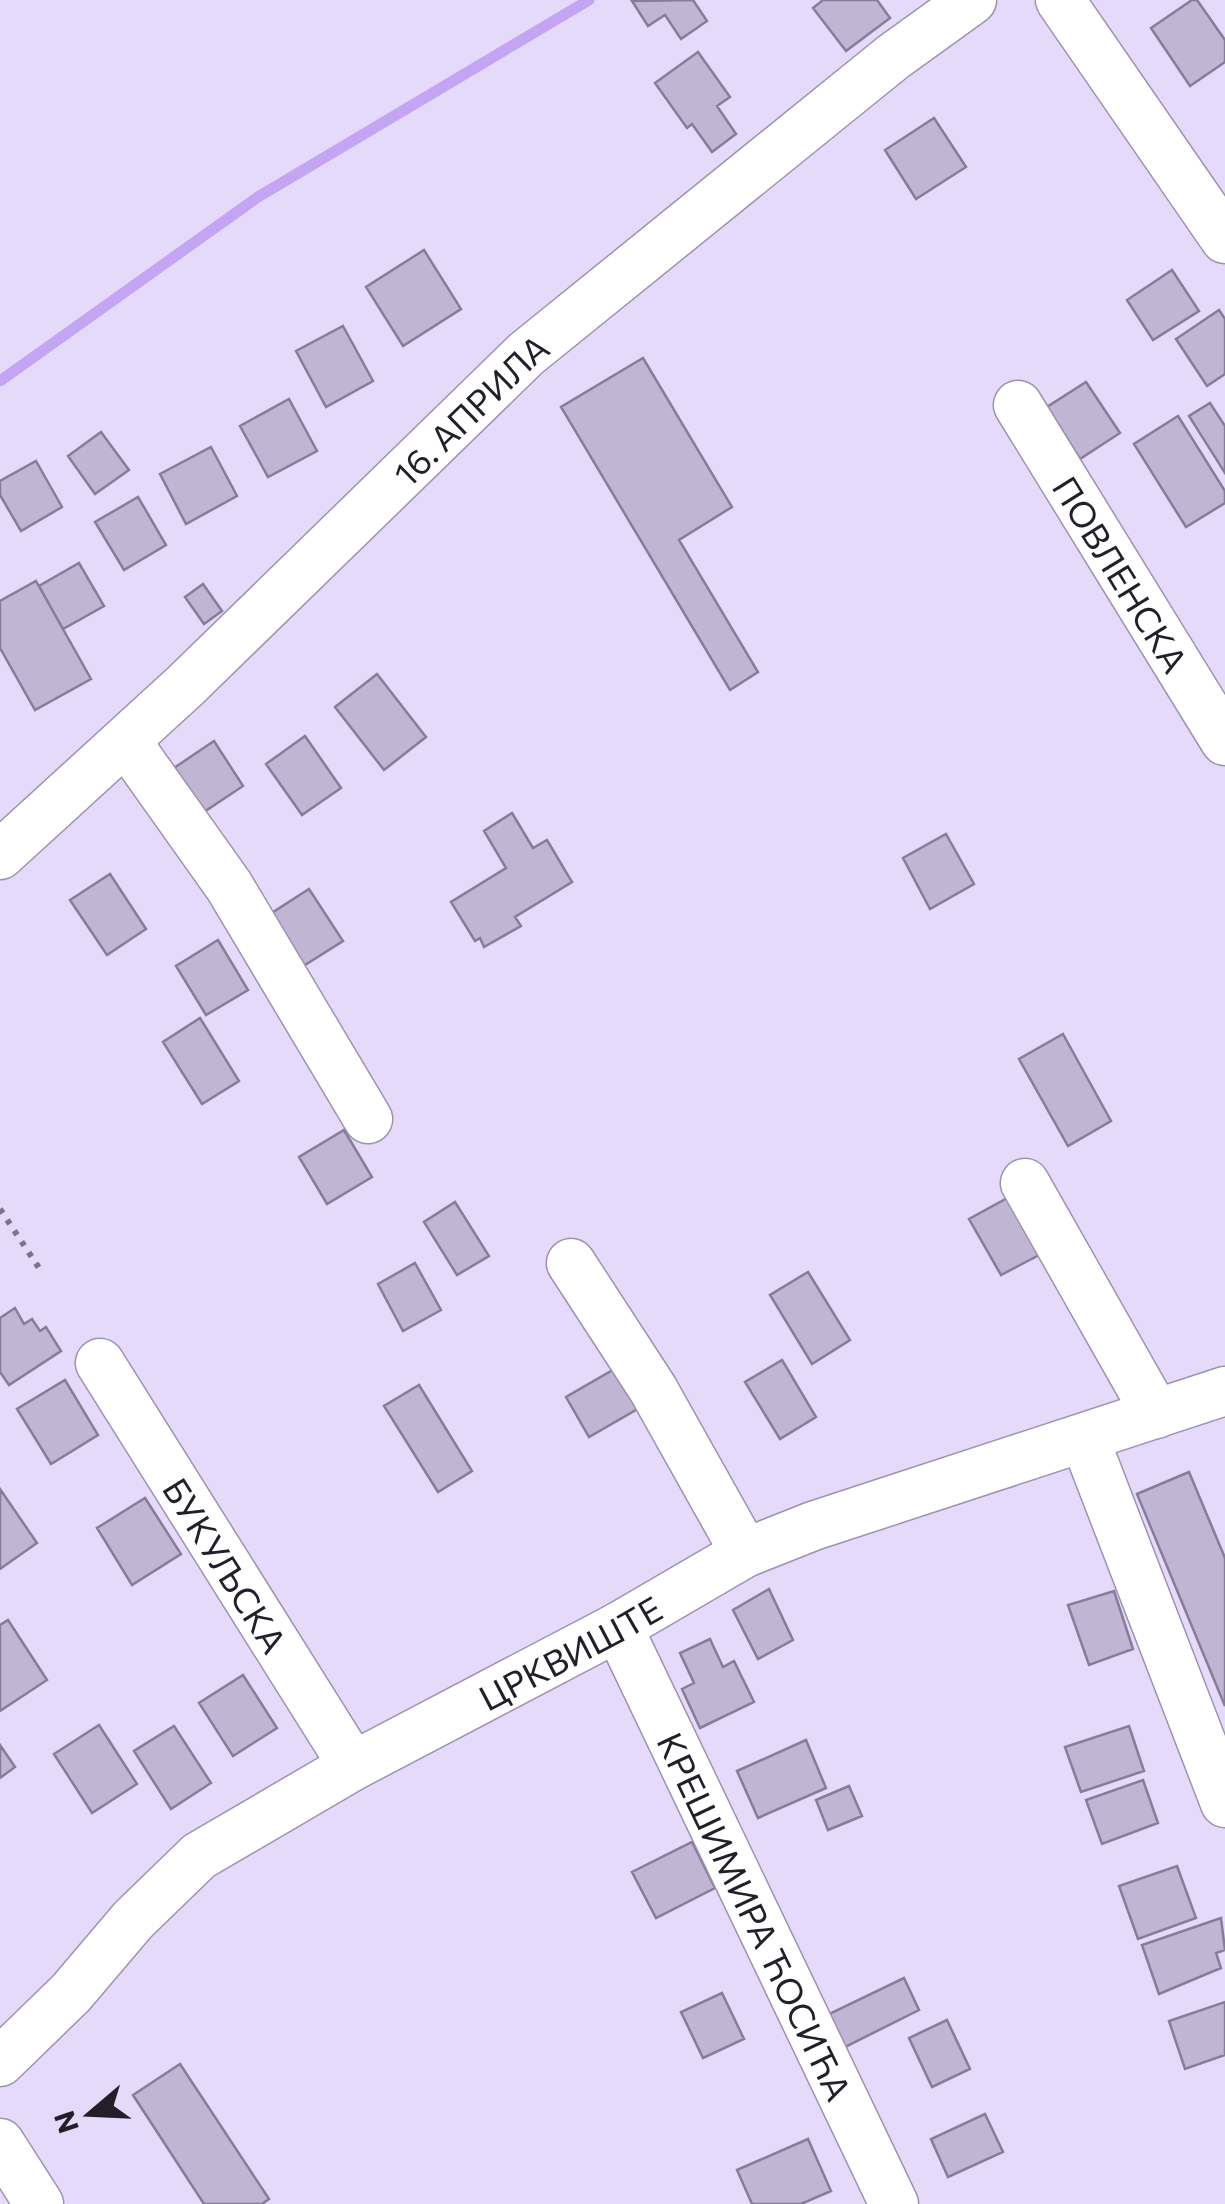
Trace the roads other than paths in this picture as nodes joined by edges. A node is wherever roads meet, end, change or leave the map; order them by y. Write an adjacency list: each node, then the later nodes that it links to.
1 (972, 0): 5 (street, 16. АПРИЛА)
2 (1060, 0): 3 (street)
3 (1225, 239)
4 (1018, 406): 6 (street, ПОВЛЕНСКА)
5 (126, 741): 7 (street, 16. АПРИЛА); 8 (street)
6 (1225, 742)
7 (0, 856)
8 (368, 1118)
9 (1025, 1183): 13 (street)
10 (571, 1263): 15 (street)
11 (100, 1363): 17 (street, БУКУЉСКА)
12 (1225, 1390): 13 (street, ЦРКВИШТЕ)
13 (1156, 1414): 14 (street, ЦРКВИШТЕ)
14 (1085, 1440): 15 (street, ЦРКВИШТЕ); 18 (street)
15 (746, 1553): 16 (street, ЦРКВИШТЕ)
16 (618, 1627): 17 (street, ЦРКВИШТЕ); 22 (street, КРЕШИМИРА ЋОСИЋА)
17 (352, 1766): 19 (street, ЦРКВИШТЕ)
18 (1225, 1803)
19 (0, 2062)
20 (0, 2143): 21 (street)
21 (39, 2204)
22 (894, 2204)

